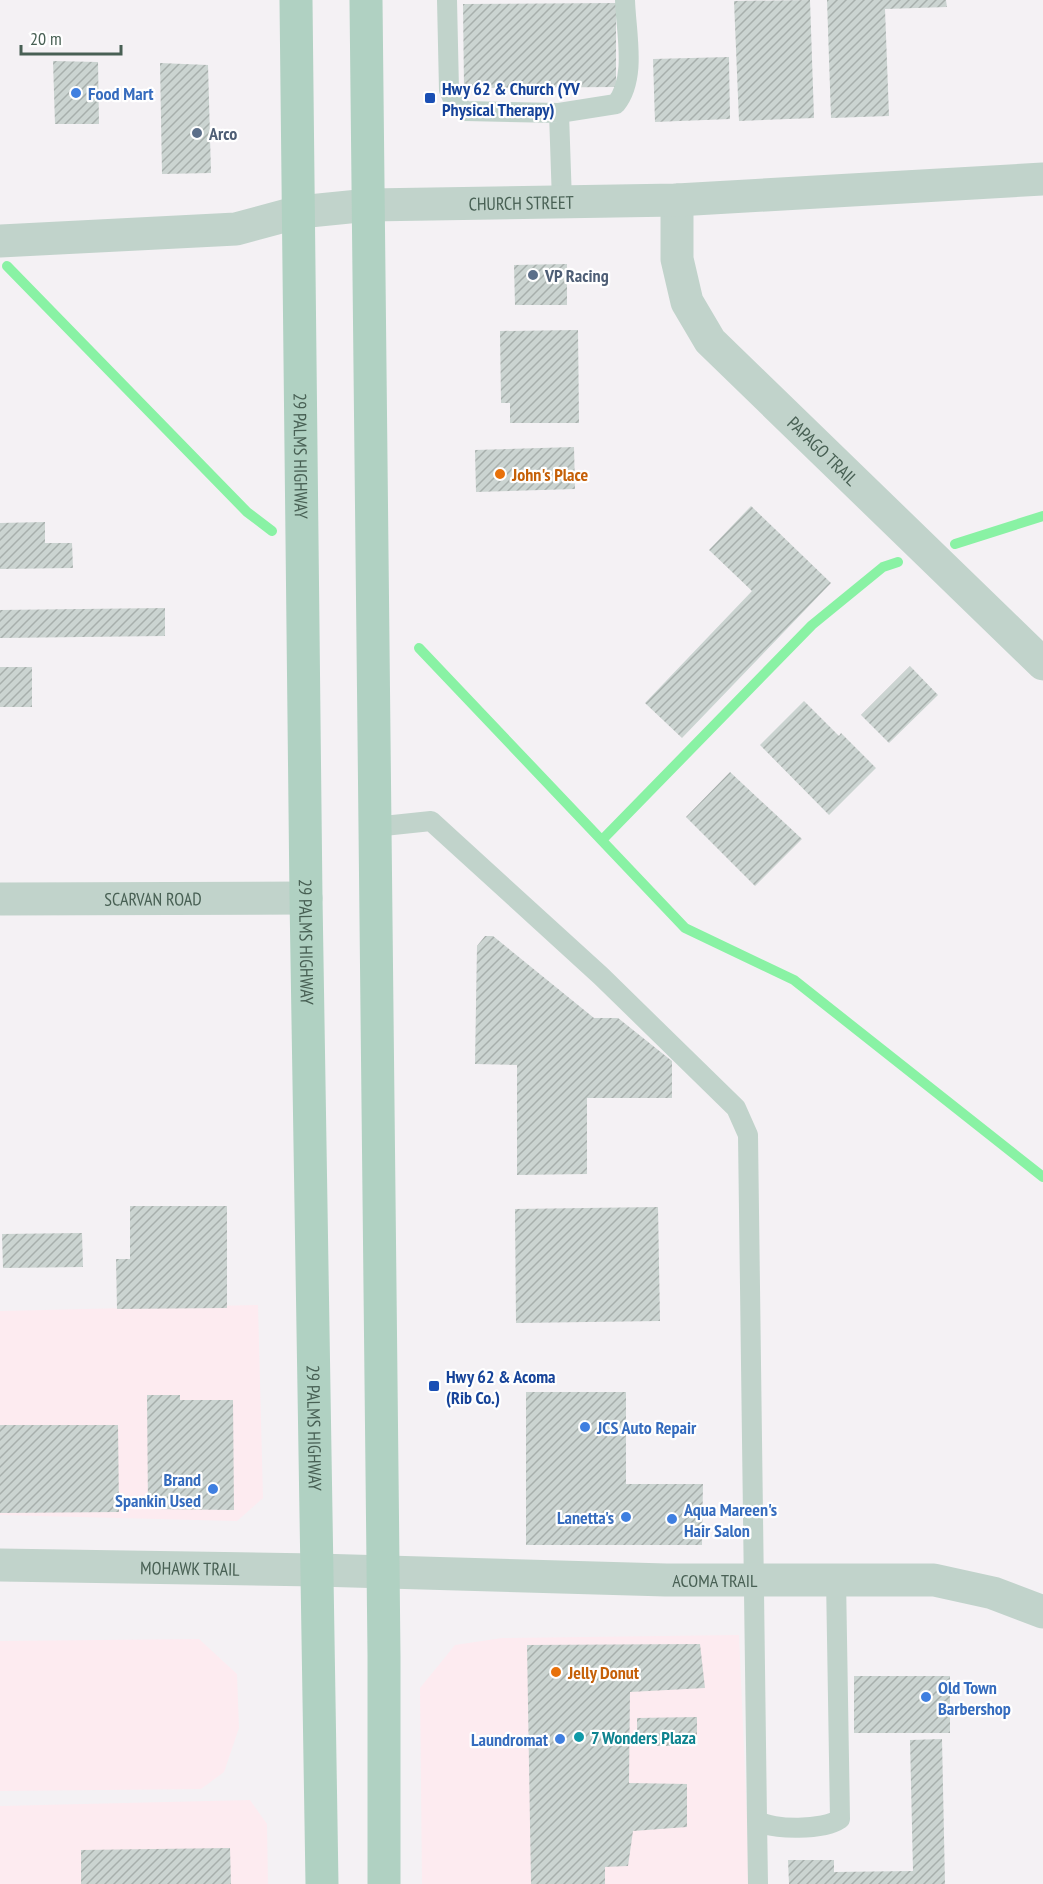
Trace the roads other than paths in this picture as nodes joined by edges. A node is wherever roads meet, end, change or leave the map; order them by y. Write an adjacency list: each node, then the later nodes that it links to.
1 (296, 0): 10 (main road, 29 PALMS HIGHWAY)
2 (366, 0): 9 (main road)
3 (447, 0): 5 (lane)
4 (625, 0): 5 (lane)
5 (560, 113): 8 (lane)
6 (1043, 179): 7 (street, CHURCH STREET)
7 (677, 200): 8 (street, CHURCH STREET); 12 (street, PAPAGO TRAIL)
8 (562, 202): 9 (street, CHURCH STREET)
9 (369, 205): 10 (street, CHURCH STREET); 13 (main road)
10 (299, 212): 11 (street, CHURCH STREET); 14 (main road, 29 PALMS HIGHWAY)
11 (0, 241)
12 (1043, 664)
13 (374, 827): 18 (main road); 20 (lane)
14 (306, 898): 15 (street, SCARVAN ROAD); 17 (main road, 29 PALMS HIGHWAY)
15 (0, 899)
16 (0, 1565): 17 (street, MOHAWK TRAIL)
17 (317, 1570): 18 (street, MOHAWK TRAIL); 23 (main road, 29 PALMS HIGHWAY)
18 (382, 1571): 20 (street, ACOMA TRAIL); 24 (main road)
19 (836, 1578): 20 (street, ACOMA TRAIL); 21 (street, ACOMA TRAIL); 22 (lane)
20 (754, 1579): 22 (lane)
21 (1043, 1612)
22 (757, 1820): 25 (lane)
23 (322, 1884)
24 (384, 1884)
25 (758, 1884)

